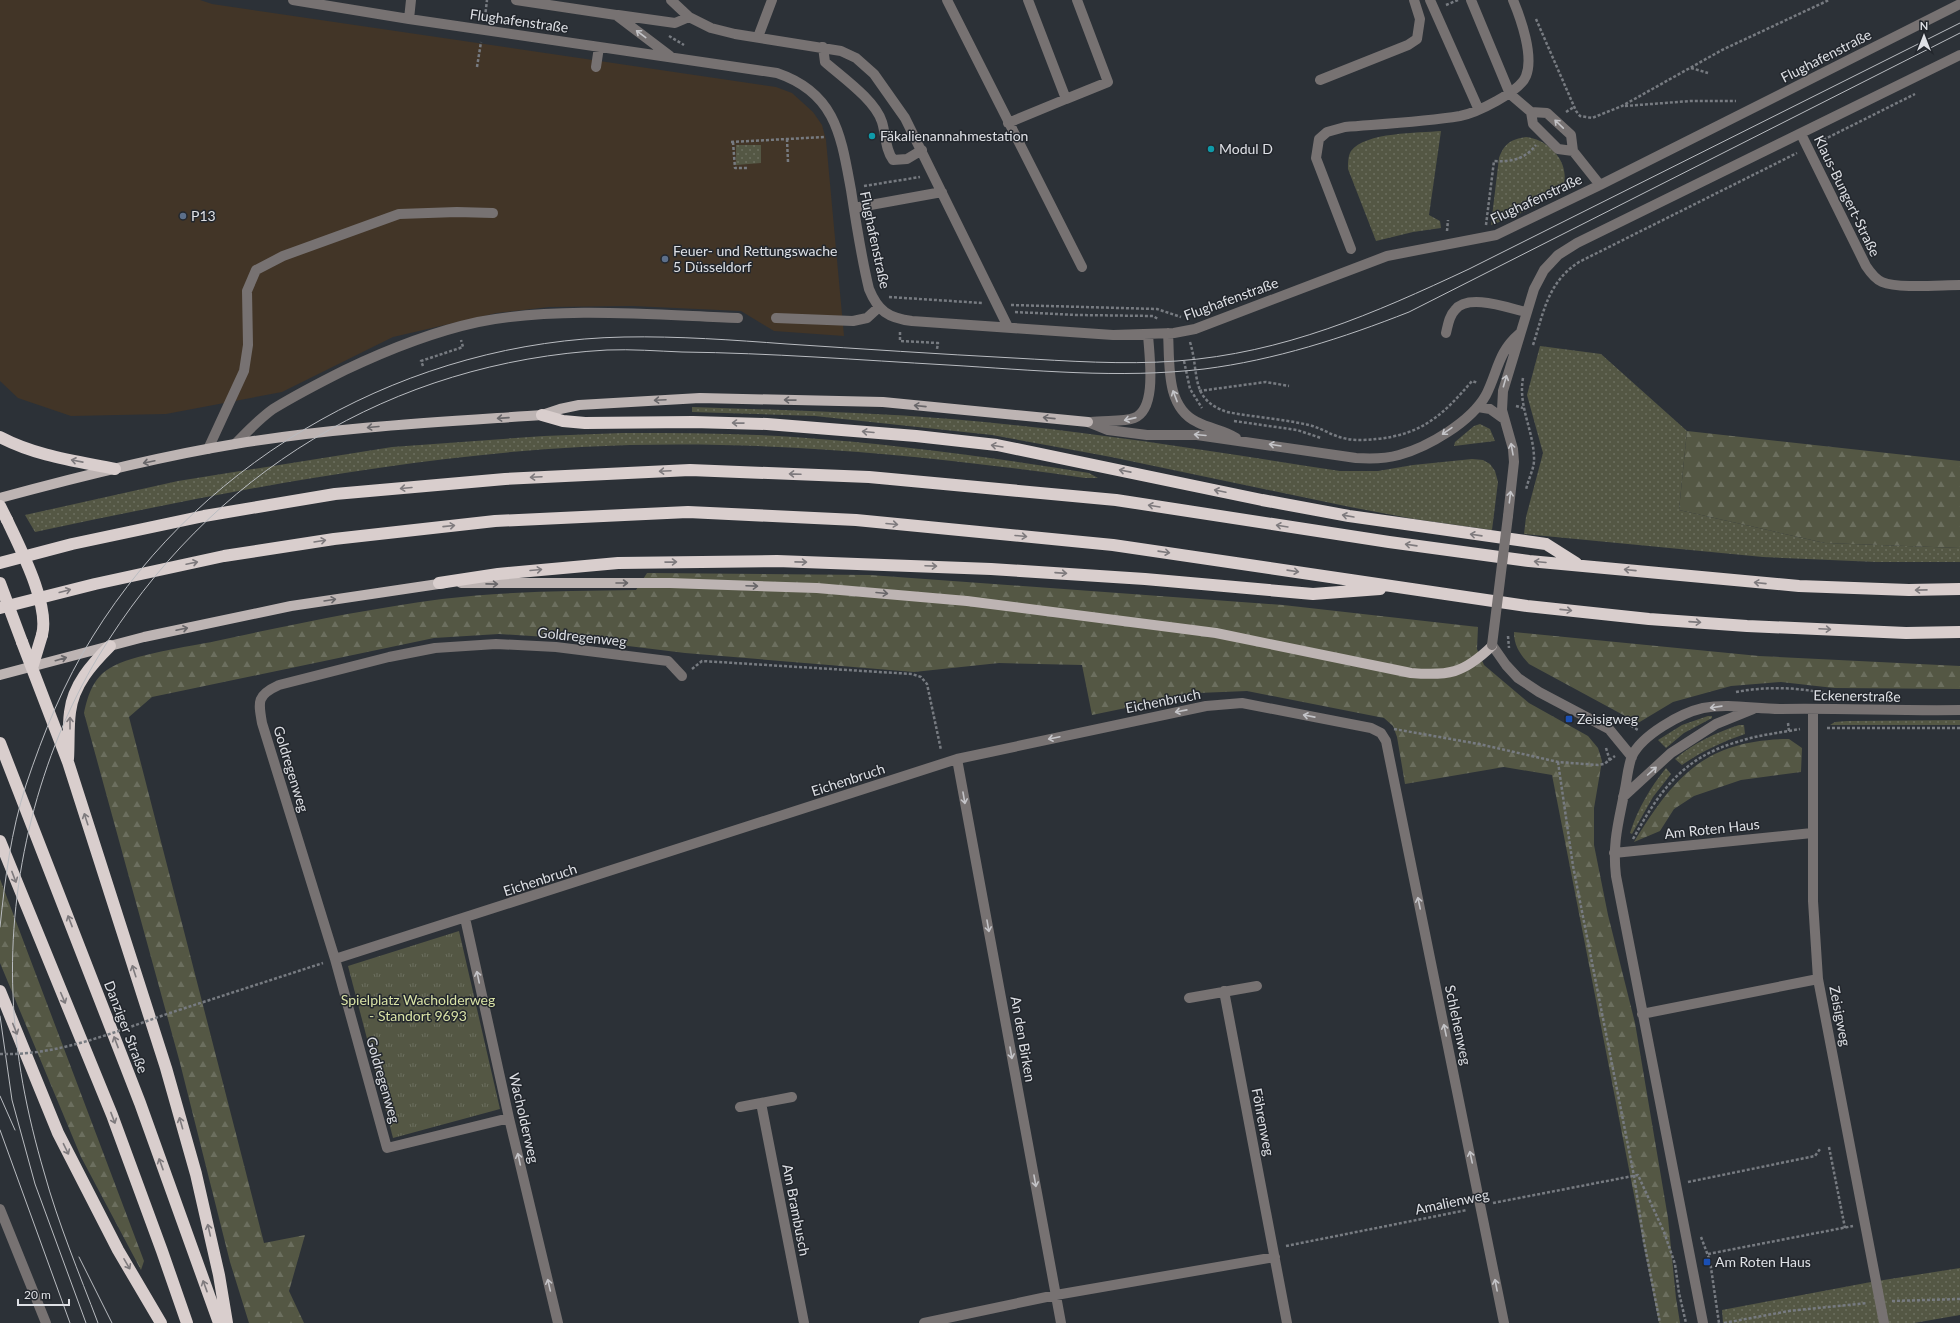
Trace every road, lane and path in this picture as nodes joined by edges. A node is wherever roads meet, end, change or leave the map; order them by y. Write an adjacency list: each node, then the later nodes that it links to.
1 (293, 0): 18 (street, Flughafenstraße)
2 (411, 0): 18 (street)
3 (516, 0): 16 (street)
4 (671, 0): 17 (street)
5 (772, 0): 20 (street)
6 (947, 0): 39 (street)
7 (1028, 0): 32 (street)
8 (1077, 0): 32 (street)
9 (1414, 0): 29 (street)
10 (1430, 0): 36 (street)
11 (1471, 0): 31 (street)
12 (1513, 0): 31 (street)
13 (1829, 0): 27 (path)
14 (1960, 4): 52 (street, Flughafenstraße)
15 (1534, 14): 35 (path)
16 (616, 15): 17 (street); 25 (street, one-way to 16)
17 (689, 17): 20 (street)
18 (409, 19): 22 (street, Flughafenstraße)
19 (668, 36): 21 (path)
20 (758, 38): 23 (street)
21 (685, 46)
22 (599, 47): 25 (street, Flughafenstraße); 26 (street)
23 (823, 47): 45 (street); 45 (street)
24 (1960, 55): 41 (street)
25 (672, 58): 53 (street, Flughafenstraße)
26 (596, 67)
27 (1690, 68): 28 (path); 34 (path)
28 (1708, 73)
29 (1320, 80)
30 (1919, 92): 44 (path)
31 (1510, 94): 36 (street); 37 (street)
32 (1066, 99): 39 (street)
33 (1738, 102): 34 (path)
34 (1622, 106): 35 (path)
35 (1574, 107): 38 (path)
36 (1478, 108): 63 (street)
37 (1530, 112): 38 (street); 42 (street)
38 (1556, 121): 46 (street, one-way to 38)
39 (1008, 123): 64 (street)
40 (826, 130): 43 (path)
41 (1801, 134): 44 (street, Klaus-Bungert-Straße); 69 (street)
42 (1544, 135): 46 (street); 59 (path)
43 (786, 139): 47 (path); 48 (path)
44 (1808, 148): 65 (street, Klaus-Bungert-Straße); 83 (path)
45 (922, 150): 49 (street)
46 (1574, 151): 52 (street)
47 (788, 162)
48 (748, 168)
49 (934, 175): 51 (path); 54 (street)
50 (862, 178): 51 (path, Flughafenstraße)
51 (863, 186): 53 (path); 55 (path, Flughafenstraße)
52 (1600, 186): 76 (street, Flughafenstraße)
53 (850, 189): 56 (street, Flughafenstraße)
54 (942, 192): 55 (street); 68 (street)
55 (867, 206): 56 (street)
56 (854, 208): 67 (street, Flughafenstraße)
57 (493, 213): 101 (street)
58 (1448, 220): 62 (path)
59 (1479, 226)
60 (1452, 232): 62 (path)
61 (1440, 233): 62 (path)
62 (1446, 233)
63 (1352, 249)
64 (1082, 267)
65 (1960, 285)
66 (887, 293): 68 (path, Flughafenstraße)
67 (879, 307): 72 (street); 75 (street, Flughafenstraße)
68 (999, 308): 70 (path, Flughafenstraße); 73 (path); 75 (street)
69 (1526, 312): 77 (street); 79 (street)
70 (1181, 317)
71 (738, 318): 100 (street)
72 (776, 318)
73 (1162, 322)
74 (901, 327): 82 (path)
75 (1008, 327): 78 (street, Flughafenstraße)
76 (1168, 333): 78 (street, Flughafenstraße); 98 (street, one-way to 76)
77 (1446, 333)
78 (1148, 334): 96 (street, one-way to 96)
79 (1519, 334): 91 (street); 94 (street, one-way to 79)
80 (1189, 342): 89 (path)
81 (460, 348): 85 (path)
82 (937, 349)
83 (1531, 350)
84 (1183, 358): 92 (path)
85 (423, 366)
86 (1523, 372): 90 (path)
87 (1485, 385): 89 (path)
88 (1289, 386): 89 (path)
89 (1199, 390)
90 (1513, 405)
91 (1478, 407): 94 (street); 98 (street, one-way to 98)
92 (1205, 411)
93 (542, 415): 96 (main road, one-way to 93); 100 (main road, one-way to 100); 106 (highway, one-way to 93)
94 (1504, 419): 114 (street, one-way to 94, bridge)
95 (1233, 421): 99 (path)
96 (1088, 422): 98 (street, one-way to 96)
97 (0, 437): 102 (highway, one-way to 97)
98 (1238, 440)
99 (1326, 440)
100 (235, 444): 101 (main road)
101 (208, 449): 102 (main road, one-way to 102)
102 (115, 469): 103 (main road)
103 (0, 498)
104 (0, 506): 115 (highway, bridge)
105 (0, 563): 106 (highway, one-way to 105)
106 (1579, 565): 110 (highway, one-way to 106)
107 (0, 583): 115 (highway, bridge)
108 (439, 583): 109 (highway, one-way to 109); 113 (main road, one-way to 108); 114 (main road, one-way to 114)
109 (1403, 588): 111 (highway, one-way to 109); 112 (highway, one-way to 112)
110 (1960, 589)
111 (0, 608)
112 (1960, 632)
113 (110, 646): 115 (main road, one-way to 113); 134 (highway, one-way to 113)
114 (1492, 646): 132 (street)
115 (32, 668): 116 (main road); 134 (highway)
116 (0, 675)
117 (682, 676): 136 (path); 143 (street, Goldregenweg)
118 (1761, 689): 119 (path)
119 (1761, 696)
120 (1754, 709): 121 (street, Eckenerstraße); 132 (street, Eckenerstraße, one-way to 132); 137 (street, Eckenerstraße, one-way to 120)
121 (1812, 709): 122 (street, Eckenerstraße); 138 (street, Zeisigweg)
122 (1960, 710)
123 (1788, 722): 128 (path)
124 (1806, 728): 128 (path)
125 (1825, 728): 126 (path)
126 (1960, 728)
127 (1392, 729): 135 (path)
128 (1789, 731): 139 (path, Am Roten Haus)
129 (1381, 733): 133 (street, Eichenbruch, one-way to 133); 159 (street, Schlehenweg, one-way to 129)
130 (0, 743): 172 (highway, Danziger Straße, one-way to 130)
131 (1603, 744): 135 (path)
132 (1632, 757): 137 (street)
133 (957, 759): 136 (street, Eichenbruch); 166 (street, An den Birken, one-way to 166)
134 (68, 762): 173 (highway, one-way to 134)
135 (1558, 762): 157 (path)
136 (944, 763): 142 (street, Eichenbruch)
137 (1623, 797): 141 (street)
138 (1812, 833): 141 (street, Am Roten Haus); 144 (street, Zeisigweg)
139 (1632, 840)
140 (0, 841): 171 (highway, one-way to 171)
141 (1614, 853): 149 (street)
142 (465, 918): 143 (street, Eichenbruch); 154 (street, Wacholderweg, one-way to 142)
143 (335, 959): 150 (path, bridge); 154 (street, Goldregenweg)
144 (1818, 979): 149 (street); 161 (street, Zeisigweg)
145 (1257, 986): 147 (street)
146 (0, 990): 170 (highway, one-way to 170)
147 (1224, 992): 148 (street); 163 (street, Föhrenweg)
148 (1189, 998)
149 (1642, 1014): 182 (street)
150 (0, 1054)
151 (792, 1097): 152 (street)
152 (760, 1103): 153 (street); 175 (street, Am Brambusch)
153 (740, 1107)
154 (509, 1118): 174 (street, Wacholderweg, one-way to 154)
155 (1829, 1147): 162 (path)
156 (1820, 1149): 158 (path)
157 (1634, 1176): 159 (path, Amalienweg); 180 (path); 181 (path)
158 (1686, 1182)
159 (1481, 1206): 163 (path, Amalienweg); 179 (street, Schlehenweg, one-way to 159)
160 (0, 1209): 169 (street)
161 (1866, 1224): 162 (path); 168 (street, Zeisigweg)
162 (1845, 1228): 164 (path)
163 (1274, 1253): 166 (street); 178 (street, Föhrenweg)
164 (1708, 1254)
165 (1709, 1261): 183 (path)
166 (1056, 1295): 176 (street); 177 (street, An den Birken)
167 (1960, 1299): 168 (path)
168 (1880, 1302): 184 (path); 185 (street, Zeisigweg)
169 (46, 1323)
170 (161, 1323)
171 (187, 1323)
172 (219, 1323)
173 (227, 1323)
174 (558, 1323)
175 (804, 1323)
176 (924, 1323)
177 (1061, 1323)
178 (1287, 1323)
179 (1504, 1323)
180 (1660, 1323)
181 (1686, 1323)
182 (1704, 1323)
183 (1720, 1323)
184 (1724, 1323)
185 (1884, 1323)

